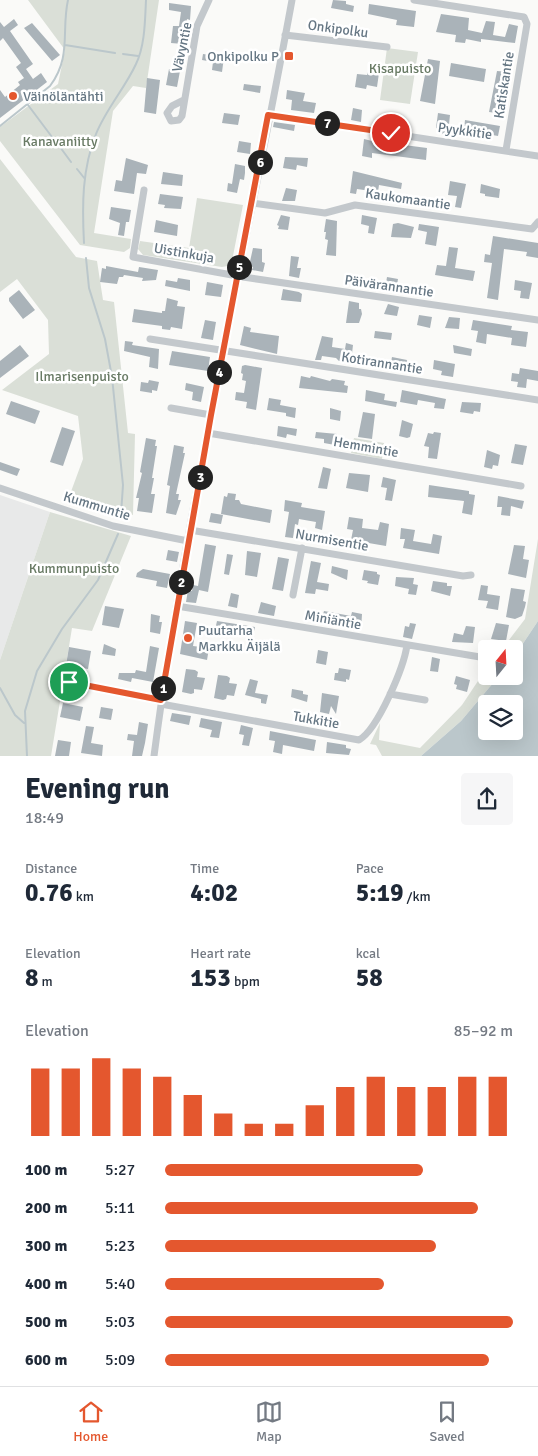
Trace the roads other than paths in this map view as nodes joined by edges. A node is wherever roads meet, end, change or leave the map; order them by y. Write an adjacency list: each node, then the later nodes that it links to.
1 (209, 0): 7 (street, Vävyntie)
2 (292, 0): 5 (street)
3 (414, 0): 4 (street)
4 (430, 1): 9 (street, Katiskantie)
5 (285, 35): 6 (street, Onkipolku); 8 (street)
6 (387, 47)
7 (184, 100)
8 (268, 115): 9 (street, Pyykkitie); 12 (street)
9 (506, 150): 10 (street, Pyykkitie)
10 (538, 156)
11 (144, 190): 14 (street, Uistinkuja)
12 (252, 203): 13 (street, Kaukomaantie); 14 (street)
13 (538, 222)
14 (237, 276): 15 (street, Päivärannantie); 17 (street)
15 (538, 320)
16 (150, 339): 17 (street, Kotirannantie)
17 (223, 350): 18 (street, Kotirannantie); 20 (street)
18 (538, 400)
19 (171, 408): 20 (street)
20 (211, 415): 21 (street)
21 (208, 433): 22 (street, Hemmintie); 24 (street)
22 (521, 486)
23 (0, 488): 25 (street, Kummuntie)
24 (190, 530): 25 (street); 26 (street, Nurmisentie)
25 (188, 541): 29 (street)
26 (302, 548): 27 (street, Nurmisentie); 28 (street)
27 (470, 575)
28 (293, 595)
29 (177, 606): 30 (street, Miniäntie); 35 (street)
30 (407, 645): 31 (street, Miniäntie); 33 (street, Tukkitie)
31 (478, 657)
32 (69, 682): 35 (street, Tukkitie)
33 (390, 694): 34 (street); 35 (street, Tukkitie)
34 (425, 700)
35 (161, 702): 36 (street)
36 (154, 756)

